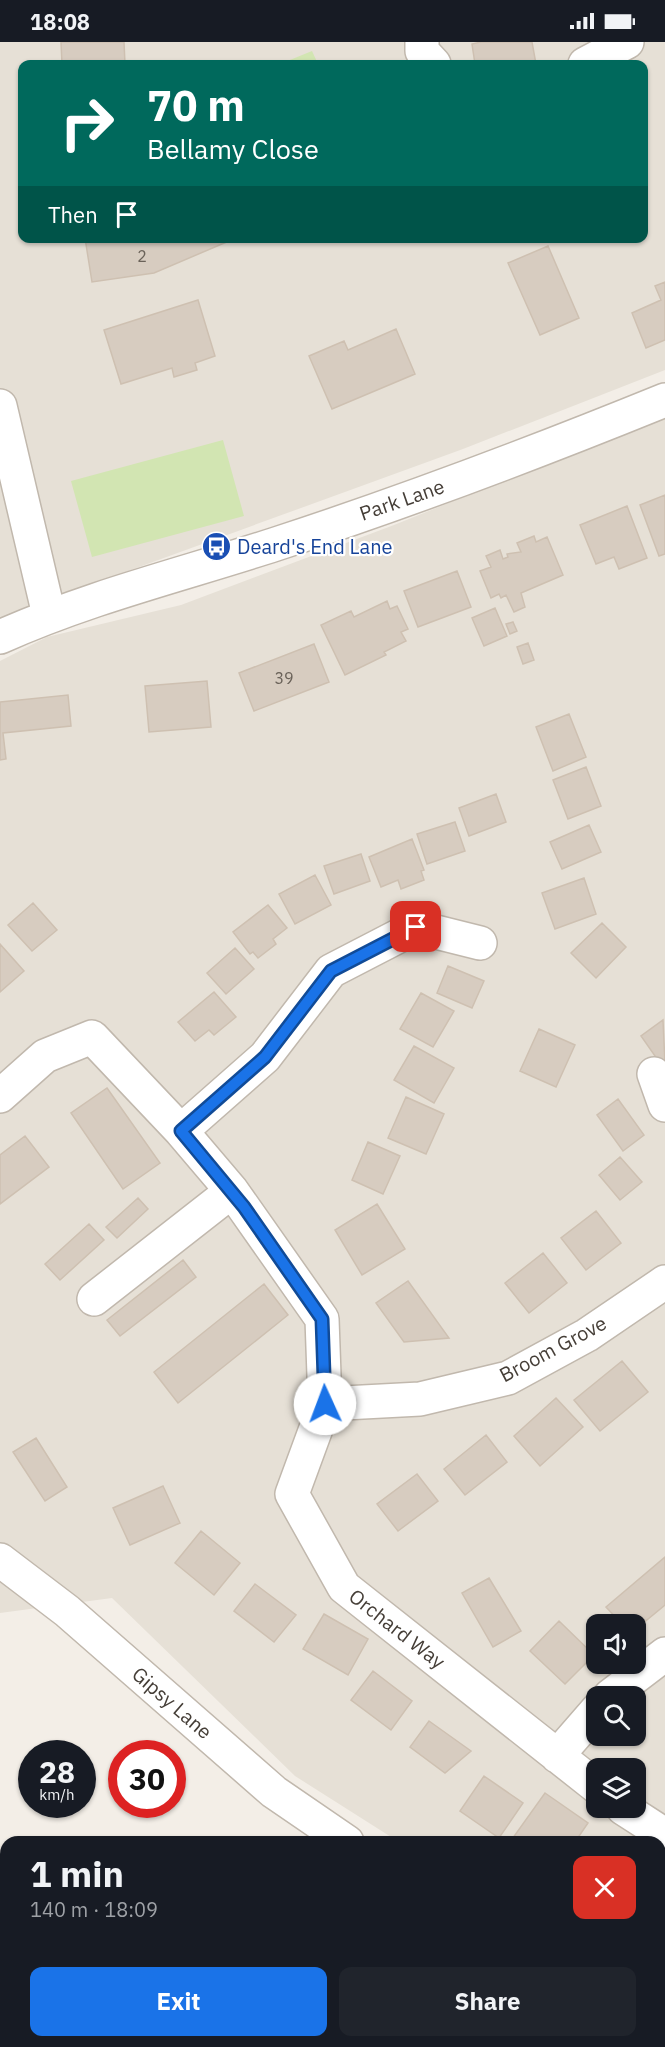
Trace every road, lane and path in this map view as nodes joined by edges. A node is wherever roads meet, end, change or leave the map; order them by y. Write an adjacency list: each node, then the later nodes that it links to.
1 (422, 42): 3 (street)
2 (627, 42): 4 (street)
3 (430, 60)
4 (593, 60)
5 (665, 400): 7 (street, Park Lane)
6 (0, 405): 7 (street)
7 (49, 615): 8 (street, Park Lane)
8 (0, 637)
9 (480, 943): 13 (street)
10 (654, 1074): 12 (street)
11 (0, 1096): 13 (street, Orchard Way)
12 (665, 1105)
13 (181, 1131): 14 (street, Orchard Way)
14 (232, 1191): 16 (street); 17 (street, Orchard Way)
15 (665, 1282): 17 (street, Broom Grove)
16 (94, 1299)
17 (325, 1404): 22 (street, Orchard Way)
18 (0, 1560): 26 (street, Gipsy Lane)
19 (665, 1654): 20 (street)
20 (623, 1686)
21 (586, 1723): 22 (street)
22 (557, 1756): 23 (street, Orchard Way)
23 (586, 1778)
24 (639, 1818): 25 (street)
25 (665, 1835)
26 (338, 1836)

